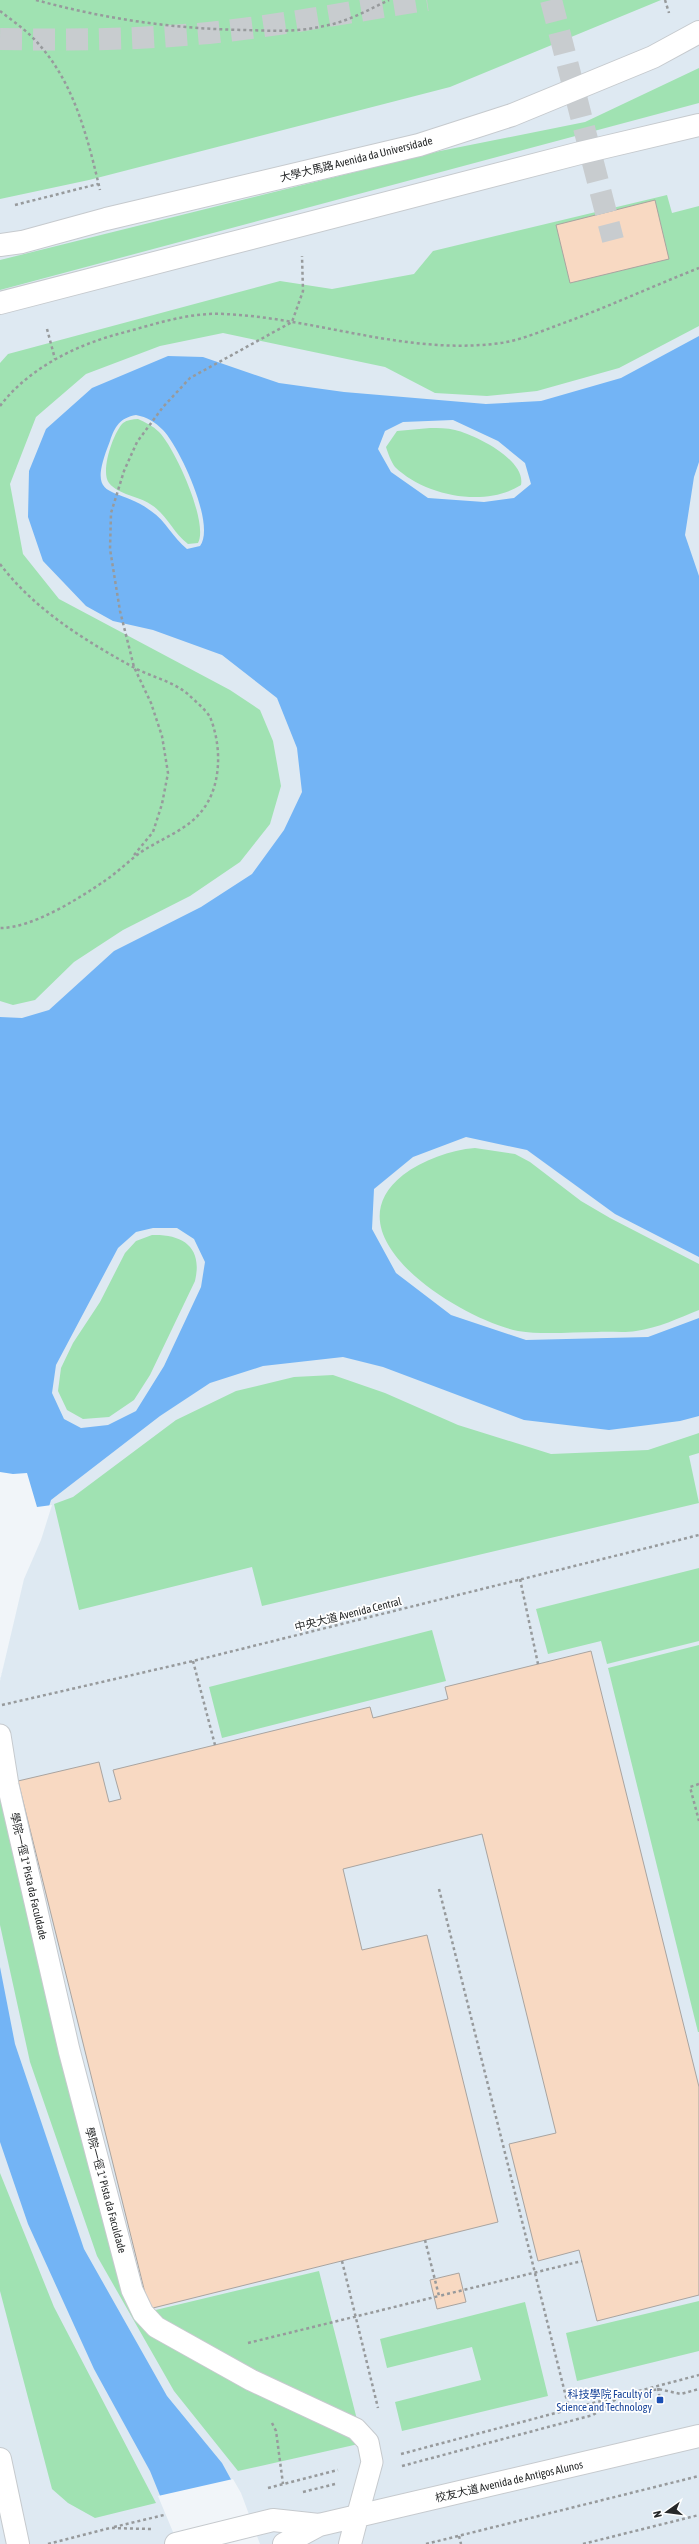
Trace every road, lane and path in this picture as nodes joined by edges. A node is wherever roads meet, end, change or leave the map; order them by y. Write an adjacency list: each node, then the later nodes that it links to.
1 (36, 0): 2 (path)
2 (389, 0)
3 (0, 11): 6 (path)
4 (699, 32): 8 (main road, 大學大馬路 Avenida da Universidade)
5 (699, 125): 9 (main road)
6 (98, 184): 7 (path); 8 (path)
7 (15, 205)
8 (106, 219): 10 (main road, 大學大馬路 Avenida da Universidade)
9 (296, 228): 12 (main road); 13 (path)
10 (0, 245)
11 (699, 268): 13 (path)
12 (0, 303)
13 (292, 322): 15 (path); 18 (path)
14 (47, 329): 15 (path)
15 (55, 360): 16 (path)
16 (0, 406)
17 (0, 564): 18 (path)
18 (134, 668): 19 (path); 19 (path)
19 (134, 855): 20 (path)
20 (0, 928)
21 (699, 1535): 22 (path, 中央大道 Avenida Central)
22 (520, 1579): 23 (path, 中央大道 Avenida Central); 24 (path)
23 (193, 1661): 25 (path, 中央大道 Avenida Central); 27 (path)
24 (538, 1664)
25 (0, 1705)
26 (0, 1735): 37 (lane, 學院一徑 1ª Pista da Faculdade)
27 (215, 1745)
28 (699, 1784): 29 (path)
29 (699, 1821)
30 (439, 1889): 34 (path)
31 (425, 2240): 35 (path, bridge)
32 (342, 2261): 36 (path)
33 (582, 2261): 34 (path, bridge)
34 (534, 2273): 35 (path, bridge); 43 (path)
35 (439, 2296): 36 (path)
36 (356, 2316): 37 (path); 44 (path)
37 (203, 2354): 39 (lane, 學院一徑 1ª Pista da Faculdade)
38 (699, 2374): 40 (path)
39 (251, 2380): 47 (lane, 學院一徑 1ª Pista da Faculdade); 49 (path)
40 (657, 2387): 41 (path); 42 (path); 43 (path); 47 (path)
41 (699, 2389)
42 (660, 2400)
43 (569, 2409): 47 (path)
44 (380, 2413)
45 (699, 2436): 54 (main road, 校友大道 Avenida de Antigos Alunos)
46 (0, 2460): 59 (main road)
47 (370, 2469): 49 (path); 51 (path); 54 (lane, 學院一徑 1ª Pista da Faculdade)
48 (699, 2476): 58 (path)
49 (284, 2484): 50 (path)
50 (261, 2490)
51 (296, 2493)
52 (170, 2513): 56 (path)
53 (699, 2515): 66 (path)
54 (357, 2517): 55 (main road, 校友大道 Avenida de Antigos Alunos); 63 (main road)
55 (319, 2525): 61 (main road, 校友大道 Avenida de Antigos Alunos); 62 (main road, 校友大道 Avenida de Antigos Alunos)
56 (110, 2528): 57 (path); 60 (path)
57 (149, 2529)
58 (459, 2536): 64 (path); 65 (path)
59 (18, 2544)
60 (47, 2544)
61 (176, 2544)
62 (284, 2544)
63 (350, 2544)
64 (426, 2544)
65 (461, 2544)
66 (583, 2544)

